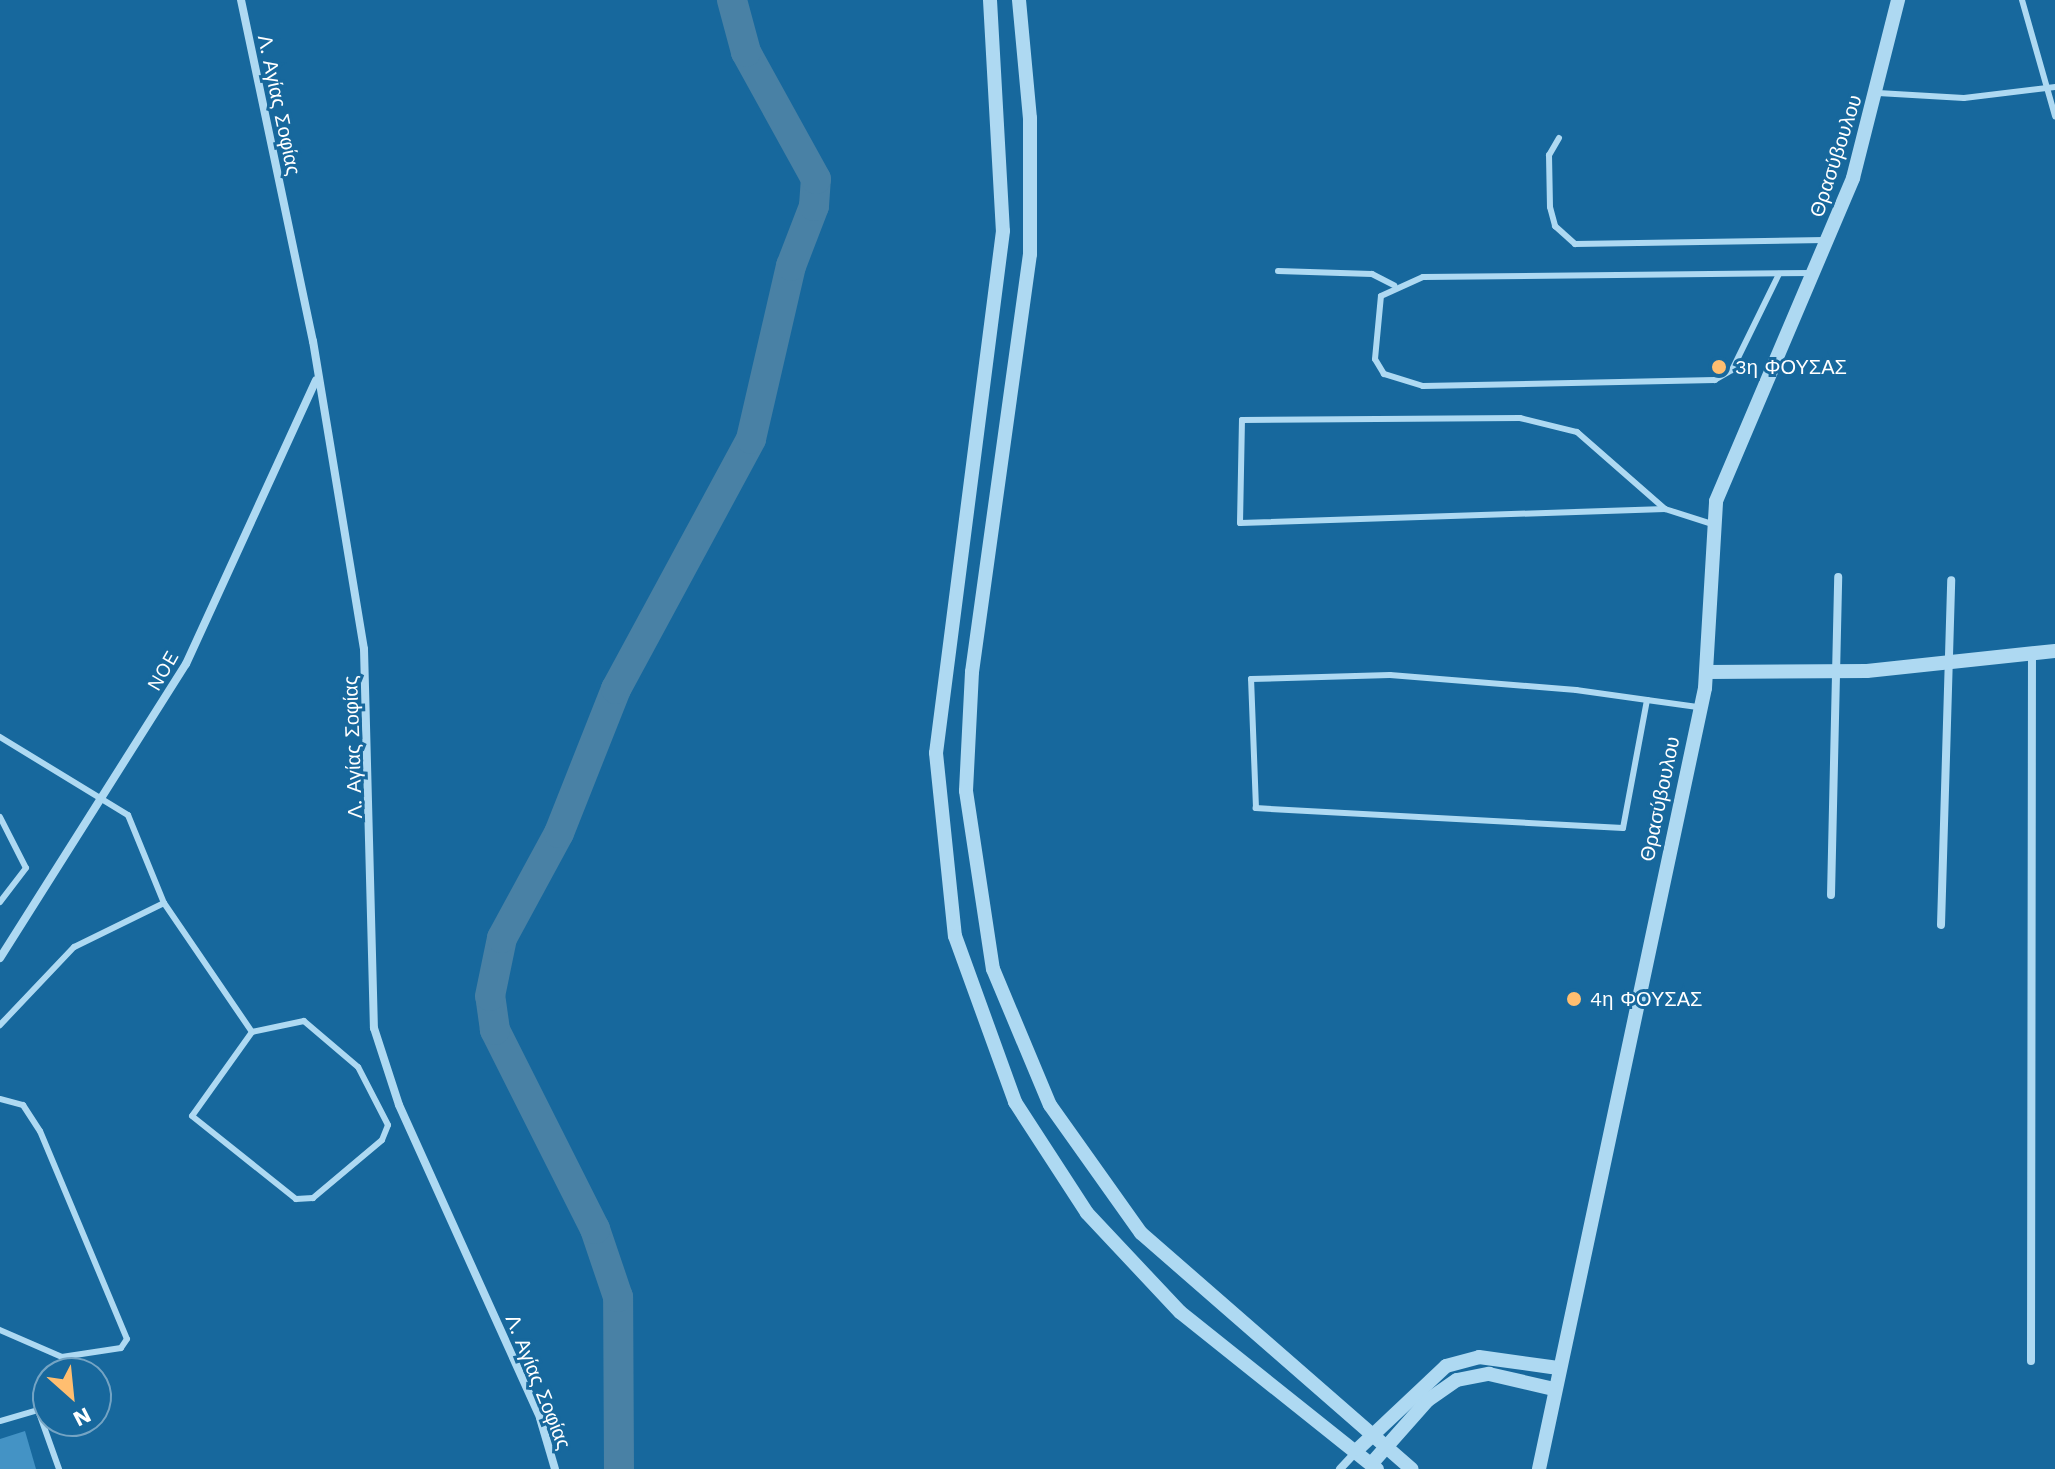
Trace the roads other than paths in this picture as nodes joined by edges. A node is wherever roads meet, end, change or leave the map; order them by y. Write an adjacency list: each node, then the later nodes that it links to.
1 (241, 0): 16 (street, Λ. Αγίας Σοφίας)
2 (990, 0): 46 (street)
3 (1019, 0): 44 (street)
4 (1898, 0): 8 (street, Θρασύβουλου)
5 (2022, 0): 7 (lane)
6 (2055, 87): 7 (lane)
7 (2045, 88): 8 (lane); 9 (lane)
8 (1878, 93): 11 (street, Θρασύβουλου)
9 (2055, 116)
10 (1559, 138): 11 (lane)
11 (1828, 241): 13 (street, Θρασύβουλου)
12 (1278, 271): 15 (lane)
13 (1815, 272): 14 (lane); 18 (street, Θρασύβουλου)
14 (1779, 274): 15 (lane); 15 (lane)
15 (1394, 285)
16 (317, 379): 29 (street, NOE); 49 (street, Λ. Αγίας Σοφίας)
17 (1665, 509): 17 (lane); 18 (lane)
18 (1712, 524): 24 (street, Θρασύβουλου)
19 (1838, 577): 25 (street)
20 (1951, 580): 23 (street)
21 (2055, 651): 22 (street)
22 (2032, 656): 23 (street); 40 (street)
23 (1949, 664): 25 (street); 34 (street)
24 (1707, 672): 25 (street); 27 (street, Θρασύβουλου)
25 (1836, 672): 31 (street)
26 (1647, 700): 26 (lane); 27 (lane)
27 (1699, 707): 41 (street, Θρασύβουλου)
28 (0, 737): 29 (lane)
29 (105, 797): 33 (lane); 35 (street, NOE)
30 (0, 817): 32 (lane)
31 (1831, 895)
32 (0, 902)
33 (164, 903): 36 (lane); 37 (lane)
34 (1941, 925)
35 (0, 958)
36 (0, 1025)
37 (252, 1032): 37 (lane)
38 (0, 1099): 39 (lane)
39 (0, 1330)
40 (2031, 1361)
41 (1558, 1368): 42 (street, Θρασύβουλου); 44 (street)
42 (1554, 1389): 45 (street); 52 (street, Θρασύβουλου)
43 (0, 1421): 48 (lane)
44 (1376, 1430): 45 (street); 46 (street)
45 (1390, 1444): 47 (street); 51 (street)
46 (1358, 1449): 47 (street); 50 (street)
47 (1372, 1467)
48 (59, 1469)
49 (555, 1469)
50 (1340, 1469)
51 (1412, 1469)
52 (1539, 1469)

